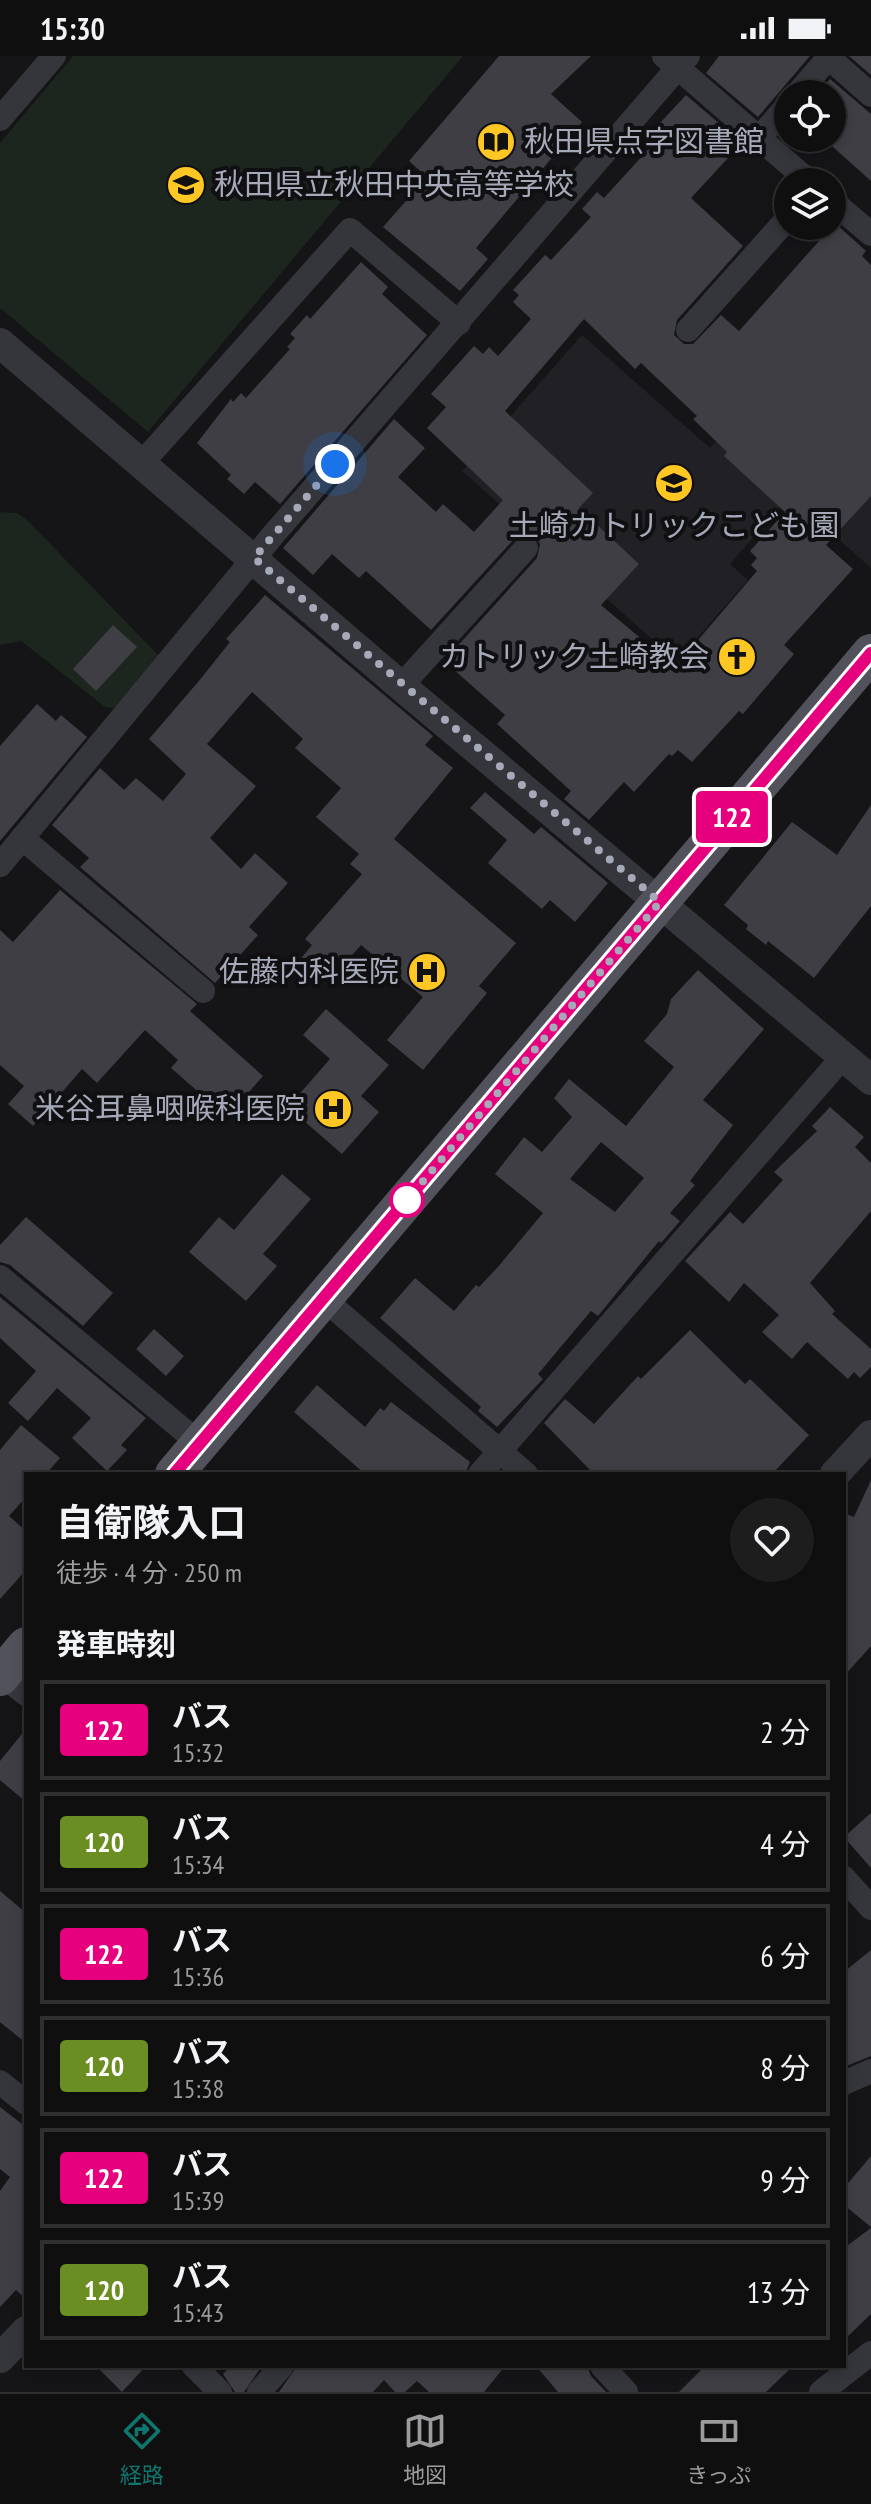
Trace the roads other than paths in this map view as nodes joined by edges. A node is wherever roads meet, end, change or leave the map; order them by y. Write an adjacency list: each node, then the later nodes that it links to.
1 (54, 56): 6 (street)
2 (830, 57): 4 (street); 5 (street)
3 (677, 60): 8 (street); 13 (street)
4 (809, 80)
5 (871, 95)
6 (0, 119)
7 (774, 121): 8 (street)
8 (759, 138): 9 (street)
9 (794, 168)
10 (846, 213): 12 (street)
11 (774, 234): 14 (street)
12 (871, 234)
13 (459, 323): 16 (street); 18 (street)
14 (688, 330)
15 (0, 343): 16 (street)
16 (142, 463): 18 (street)
17 (526, 548): 20 (street)
18 (254, 558): 20 (street); 21 (street)
19 (869, 658): 23 (main road)
20 (401, 686): 23 (street)
21 (22, 838): 22 (street); 24 (street)
22 (1, 863)
23 (660, 902): 25 (street); 28 (main road)
24 (203, 991)
25 (843, 1057): 26 (street); 31 (street)
26 (871, 1080)
27 (0, 1277): 30 (street)
28 (324, 1299): 30 (main road); 31 (street)
29 (871, 1435): 35 (street)
30 (200, 1444): 32 (main road)
31 (499, 1452): 33 (street); 34 (street)
32 (176, 1472)
33 (482, 1472)
34 (524, 1472)
35 (837, 1472)
36 (24, 1650): 37 (main road)
37 (7, 1680)
38 (846, 1880): 39 (street)
39 (871, 1908)
40 (871, 2071): 42 (street)
41 (0, 2082): 43 (street)
42 (846, 2082)
43 (24, 2101)
44 (24, 2333): 46 (street)
45 (871, 2353): 53 (street)
46 (0, 2358)
47 (196, 2368): 50 (street)
48 (280, 2368): 51 (street)
49 (604, 2368): 52 (street)
50 (220, 2392)
51 (259, 2392)
52 (626, 2392)
53 (821, 2392)

